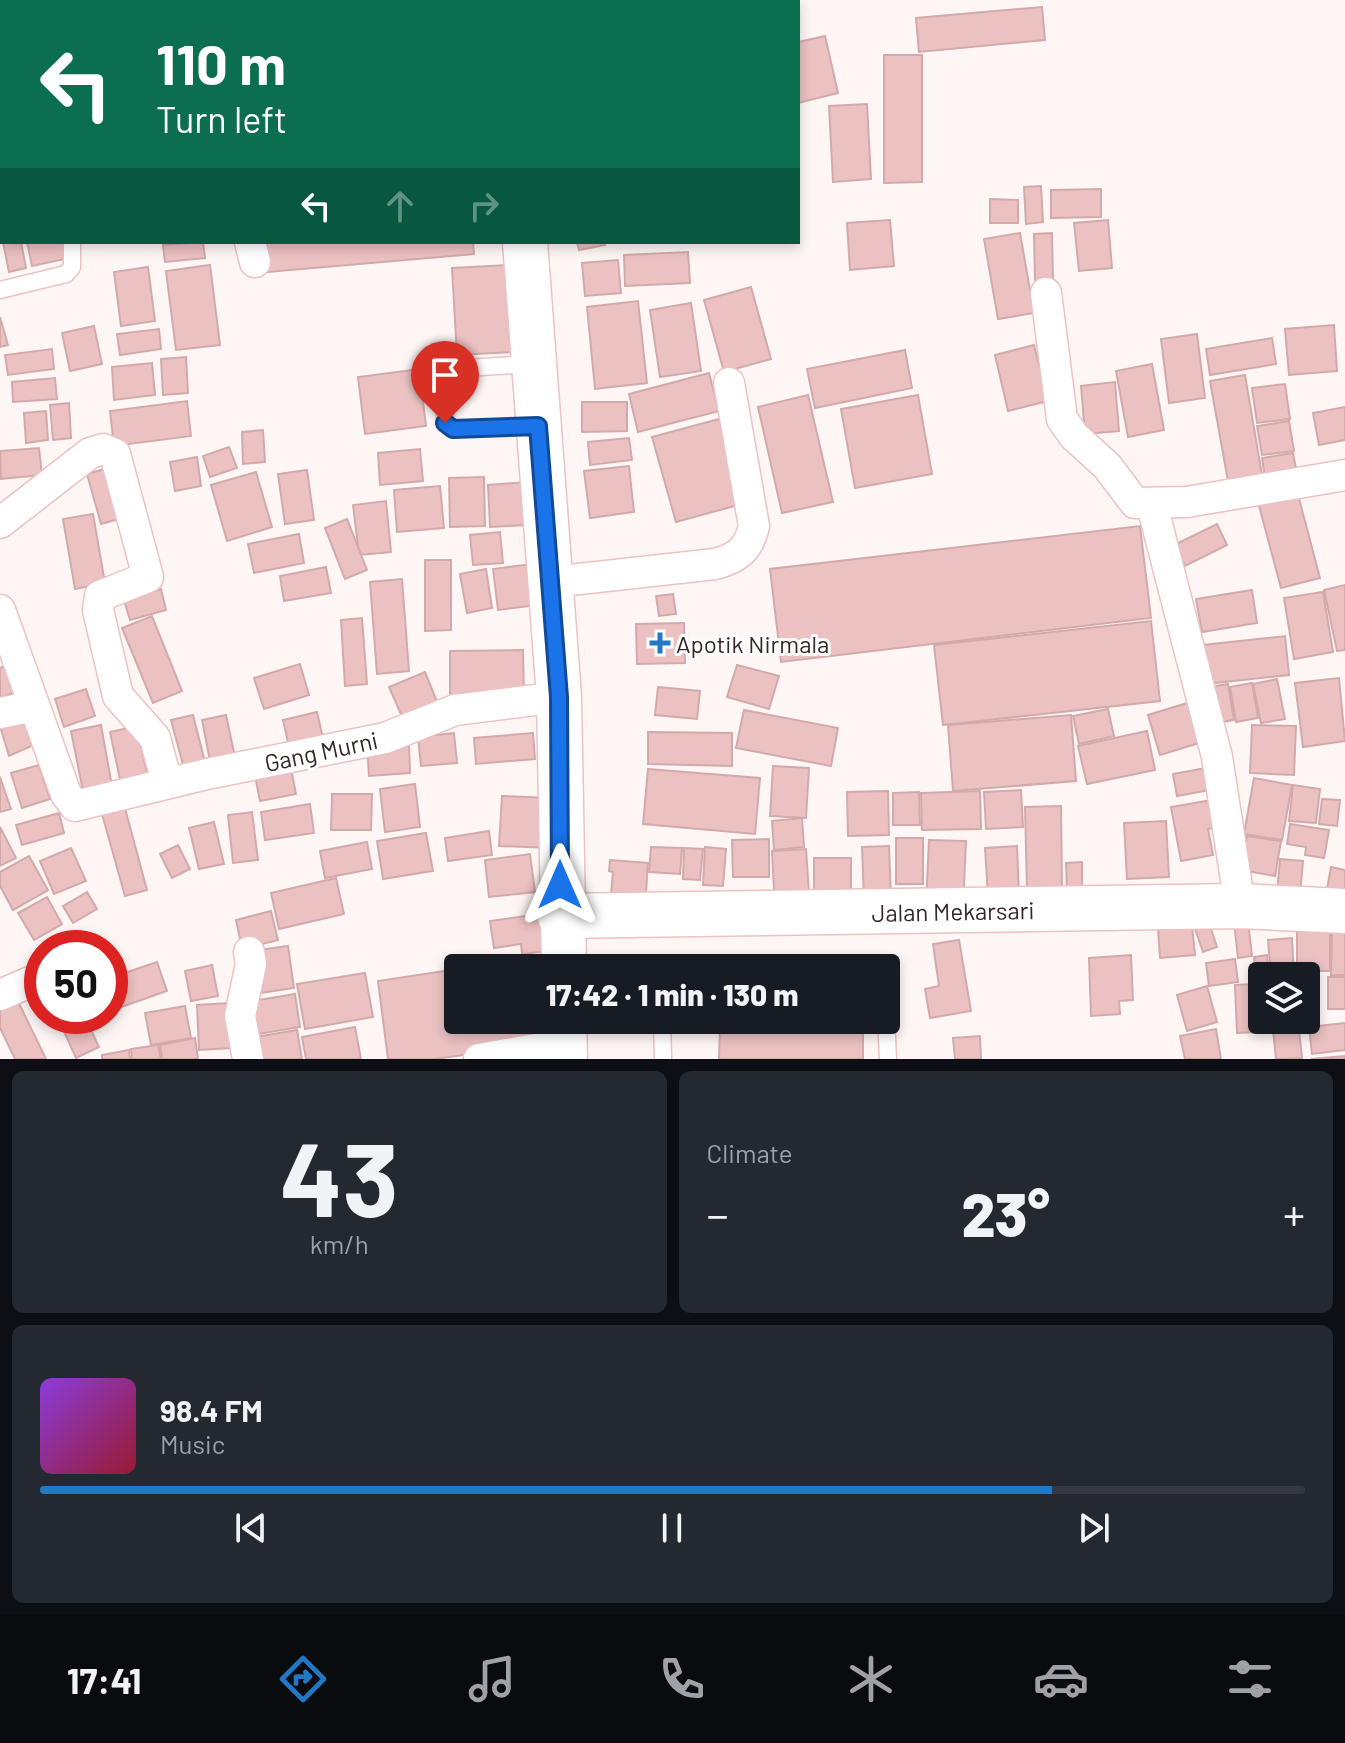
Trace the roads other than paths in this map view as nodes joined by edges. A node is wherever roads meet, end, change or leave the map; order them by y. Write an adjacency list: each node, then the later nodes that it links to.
1 (72, 244): 3 (lane)
2 (525, 244): 5 (street)
3 (0, 290)
4 (1046, 293): 9 (street)
5 (534, 364): 7 (street); 7 (lane)
6 (729, 383): 11 (street)
7 (538, 426): 11 (street)
8 (1345, 475): 9 (street)
9 (1152, 505): 17 (street)
10 (0, 523): 16 (street)
11 (552, 582): 13 (street)
12 (0, 610): 14 (street)
13 (559, 697): 16 (street, Gang Murni); 19 (street)
14 (34, 706): 15 (street); 16 (street, Gang Murni)
15 (0, 713)
16 (167, 783)
17 (1240, 906): 18 (street, Jalan Mekarsari); 19 (street, Jalan Mekarsari)
18 (1345, 911)
19 (560, 916): 21 (street)
20 (249, 952): 27 (street)
21 (563, 954)
22 (24, 985): 23 (street)
23 (0, 995)
24 (662, 1034): 29 (lane)
25 (887, 1034): 30 (lane)
26 (564, 1041): 28 (street)
27 (248, 1059)
28 (479, 1059)
29 (663, 1059)
30 (888, 1059)

